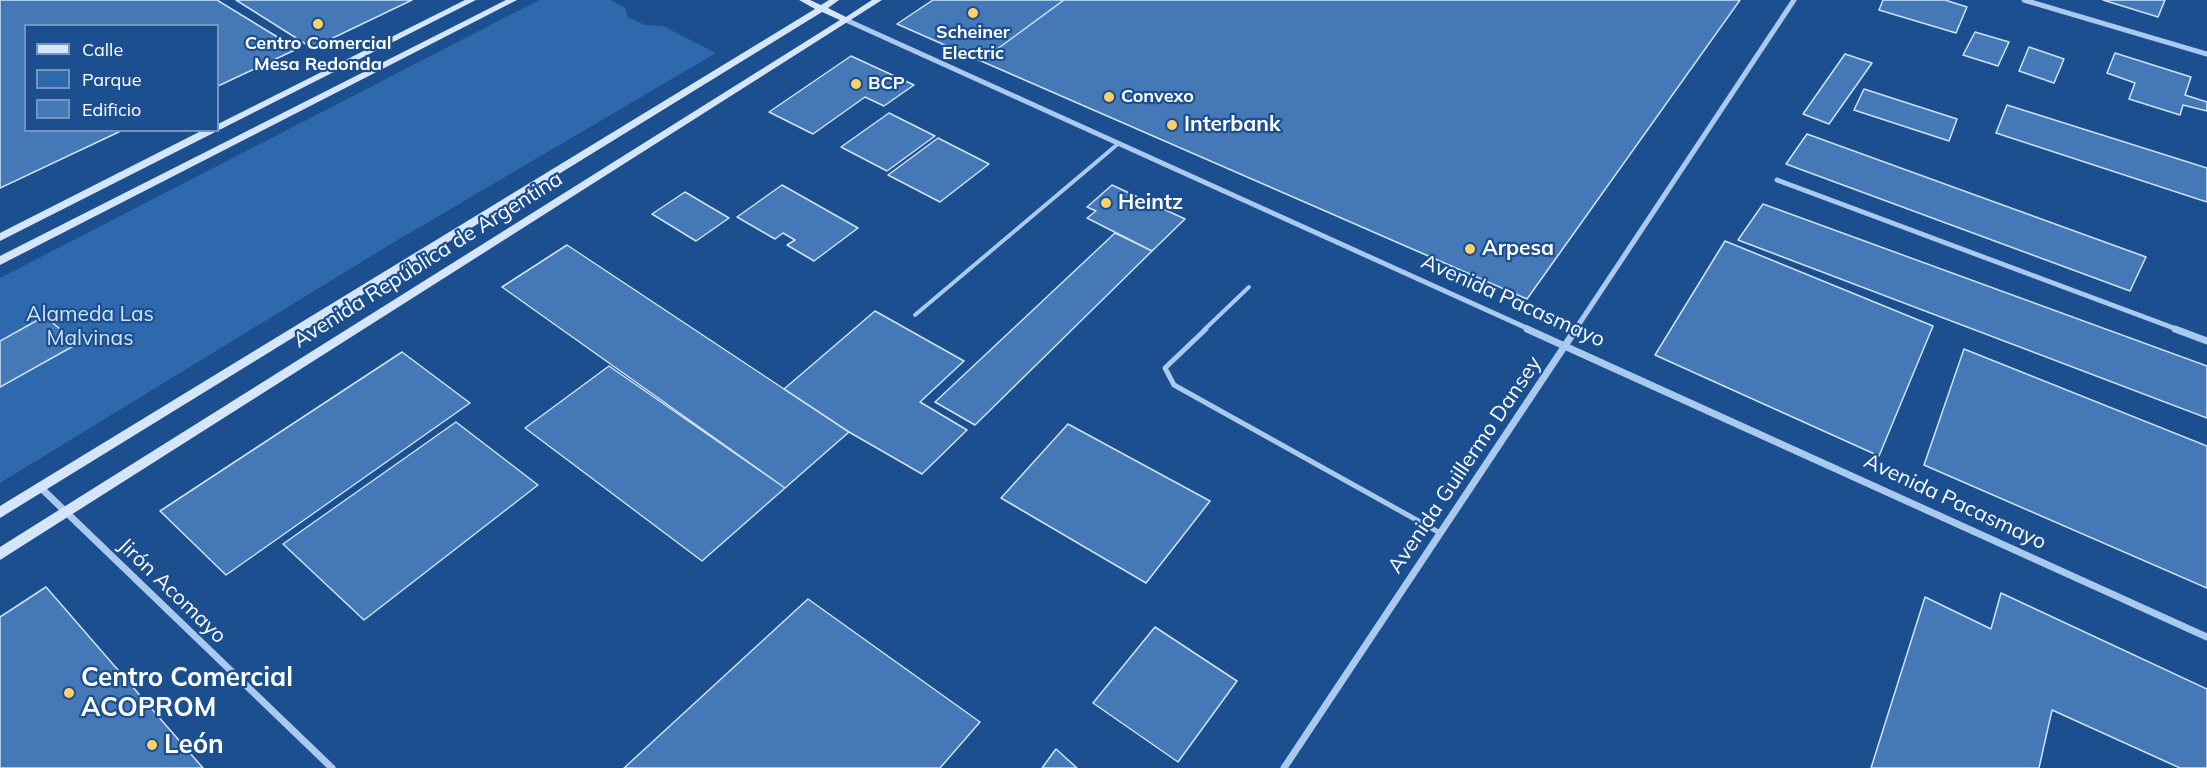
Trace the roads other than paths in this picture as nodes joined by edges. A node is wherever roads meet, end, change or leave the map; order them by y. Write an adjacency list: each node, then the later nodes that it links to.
1 (472, 0): 11 (street)
2 (513, 0): 16 (street)
3 (803, 0): 8 (street, Avenida Pacasmayo)
4 (835, 0): 8 (street, Avenida República de Argentina)
5 (878, 0): 9 (street, Avenida República de Argentina)
6 (1794, 0): 20 (street, Avenida Guillermo Dansey)
7 (2024, 0): 10 (street)
8 (821, 9): 9 (street, Avenida Pacasmayo); 21 (street, Avenida República de Argentina)
9 (846, 20): 13 (street, Avenida Pacasmayo); 23 (street, Avenida República de Argentina)
10 (2207, 54)
11 (219, 127)
12 (208, 132): 15 (street)
13 (1119, 143): 18 (lane); 20 (street, Avenida Pacasmayo)
14 (1777, 180): 19 (street)
15 (0, 237)
16 (0, 261)
17 (1249, 287): 24 (lane)
18 (915, 315)
19 (2207, 341)
20 (1565, 344): 24 (street, Avenida Guillermo Dansey); 26 (street, Avenida Pacasmayo)
21 (41, 488): 22 (street, Avenida República de Argentina); 23 (street, Jirón Acomayo)
22 (0, 513)
23 (65, 513): 25 (street, Avenida República de Argentina); 27 (street, Jirón Acomayo)
24 (1440, 533): 28 (street, Avenida Guillermo Dansey)
25 (0, 554)
26 (2207, 637)
27 (332, 768)
28 (1284, 768)

